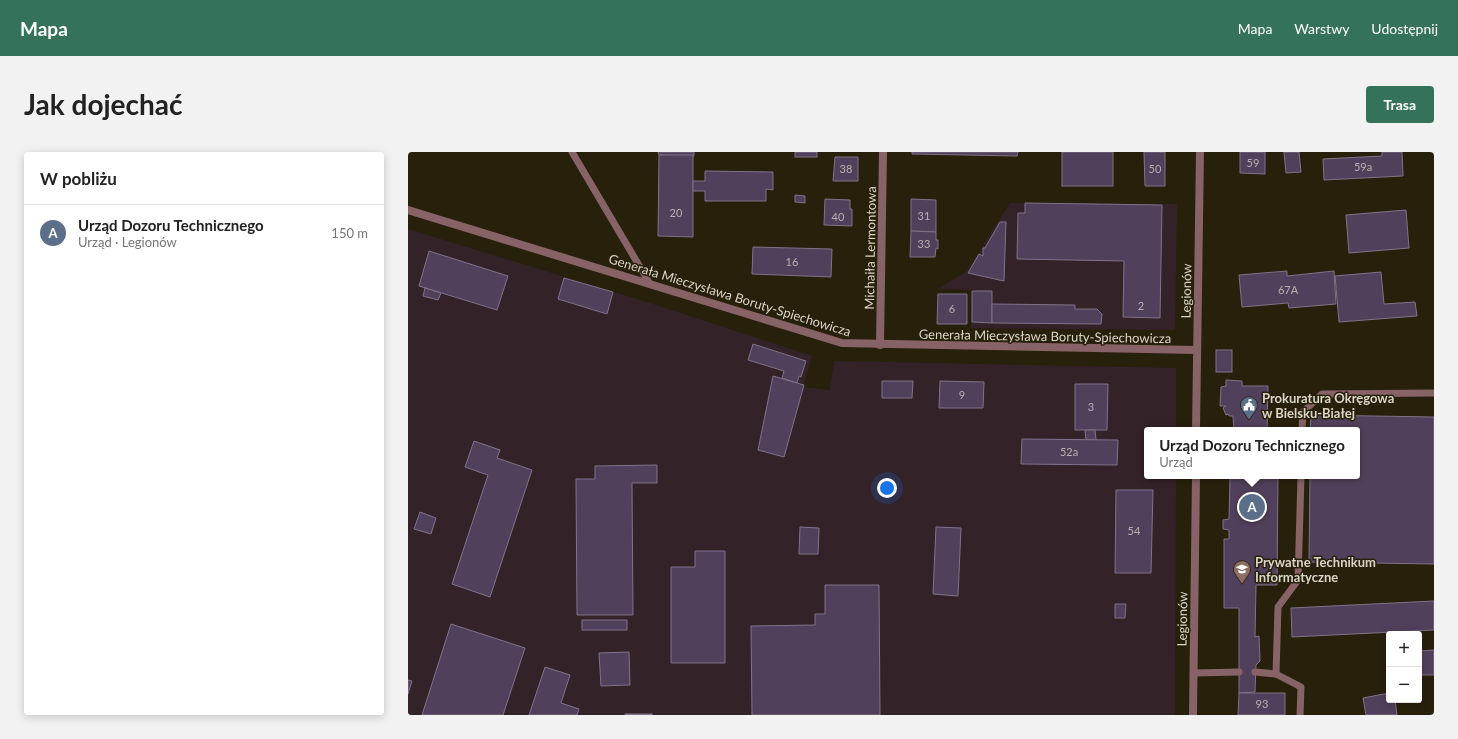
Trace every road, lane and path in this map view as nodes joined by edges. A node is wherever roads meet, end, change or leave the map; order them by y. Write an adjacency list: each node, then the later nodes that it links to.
1 (572, 152): 5 (lane)
2 (883, 152): 6 (street, Michaiła Lermontowa)
3 (1200, 152): 7 (street, Legionów)
4 (408, 210): 5 (street, Generała Mieczysława Boruty-Spiechowicza)
5 (650, 284): 6 (street, Generała Mieczysława Boruty-Spiechowicza)
6 (880, 344): 7 (street, Generała Mieczysława Boruty-Spiechowicza)
7 (1197, 350): 9 (street, Legionów)
8 (1434, 393): 10 (lane)
9 (1196, 427)
10 (1302, 427)
11 (1196, 479): 15 (street, Legionów)
12 (1301, 479): 16 (lane)
13 (1239, 672): 15 (lane)
14 (1255, 672): 16 (lane)
15 (1194, 673): 17 (street, Legionów)
16 (1276, 674): 18 (lane)
17 (1193, 715)
18 (1300, 715)

